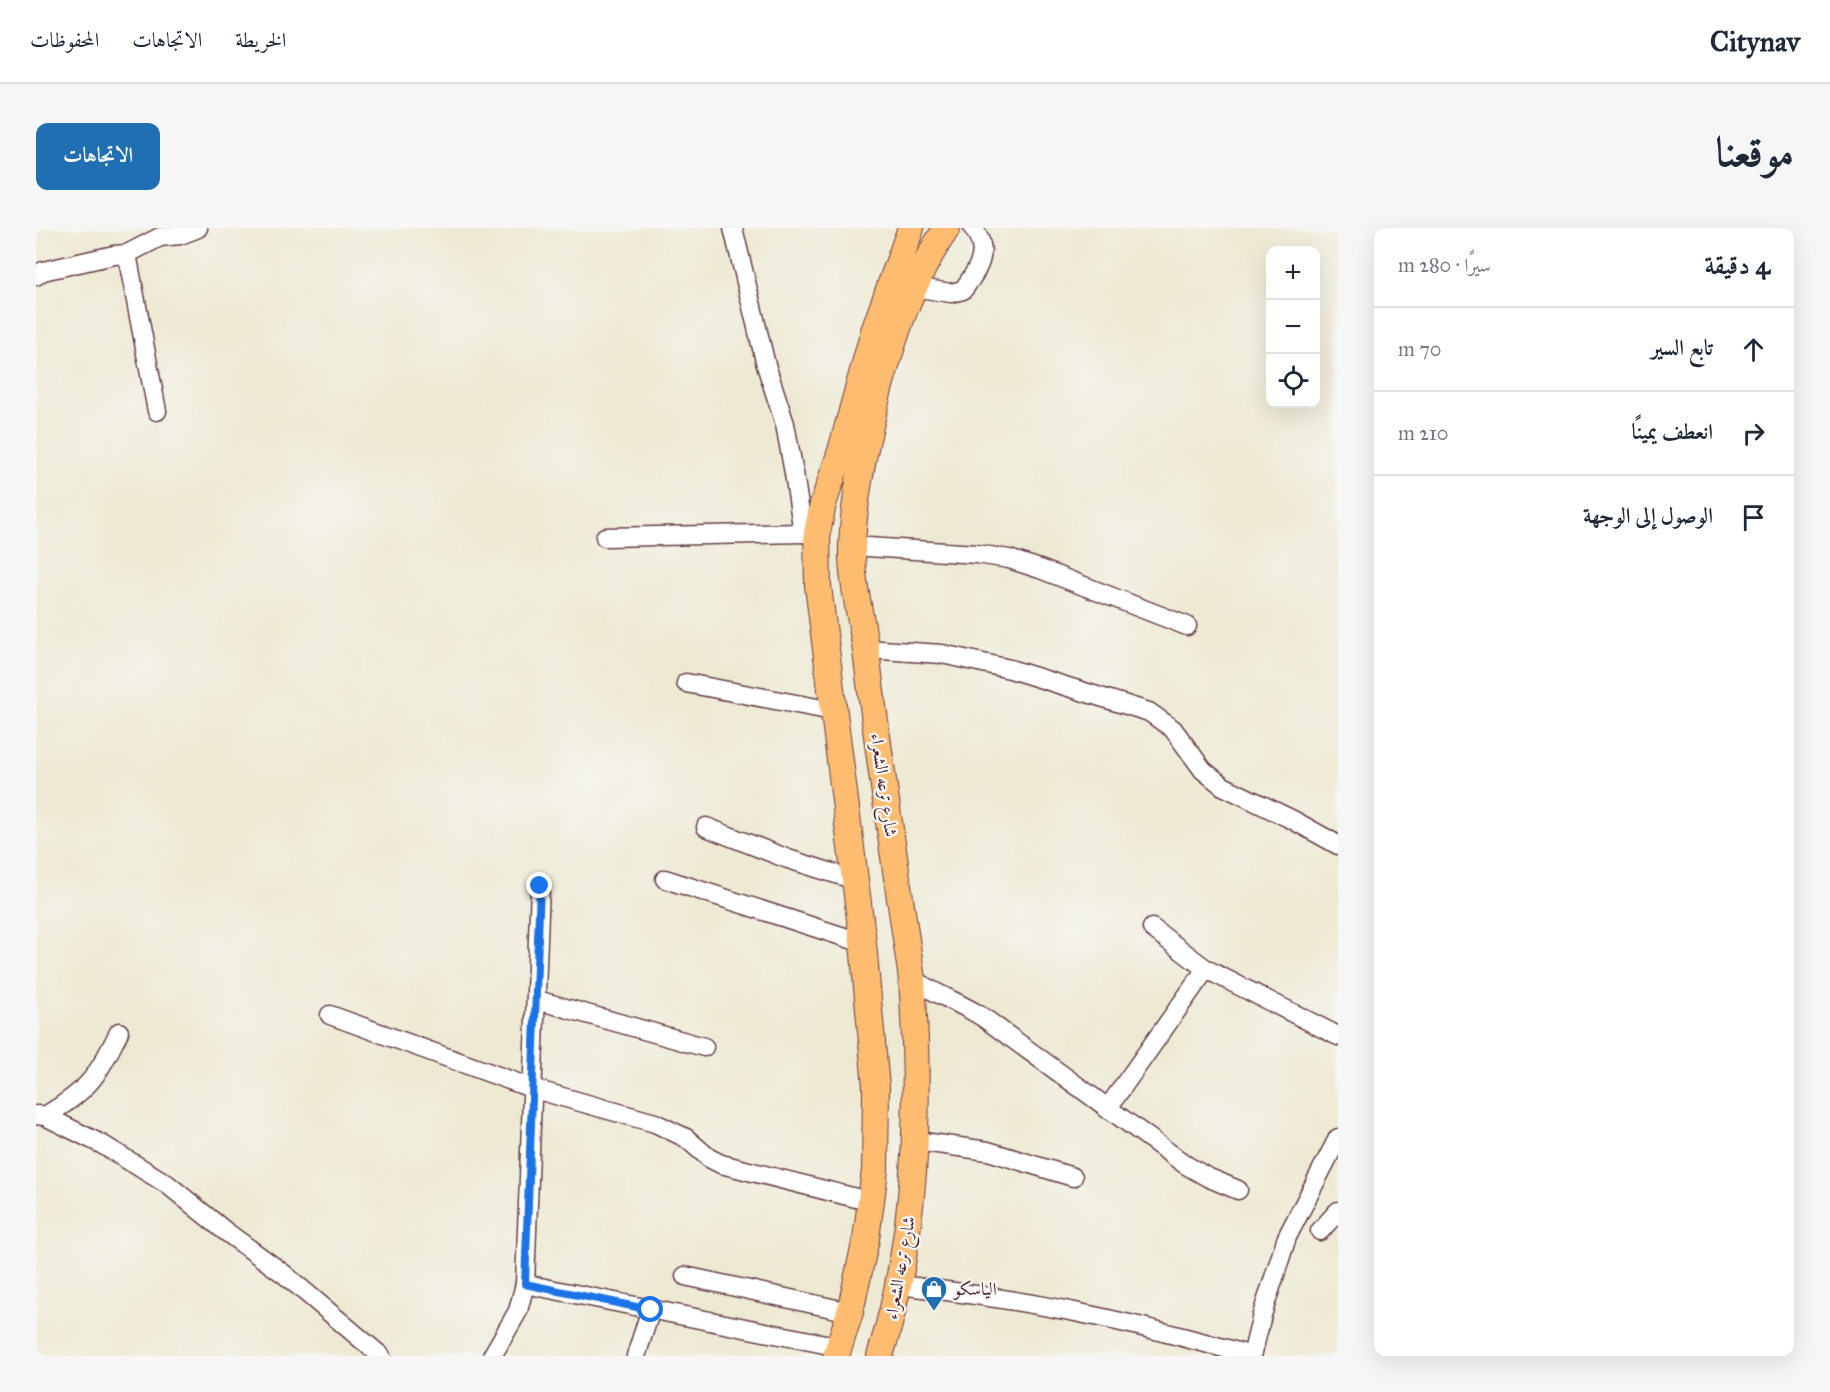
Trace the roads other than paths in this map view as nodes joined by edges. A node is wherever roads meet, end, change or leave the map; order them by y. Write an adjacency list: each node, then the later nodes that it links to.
1 (198, 228): 6 (street)
2 (733, 228): 12 (street)
3 (911, 228): 10 (highway)
4 (947, 228): 8 (highway, شارع ترعه الشعراء)
5 (973, 228): 8 (street)
6 (127, 254): 7 (street); 9 (street)
7 (36, 276)
8 (913, 287): 11 (highway, شارع ترعه الشعراء)
9 (157, 411)
10 (824, 504): 11 (highway); 12 (highway)
11 (856, 511): 14 (highway, شارع ترعه الشعراء)
12 (810, 533): 13 (street); 15 (highway)
13 (605, 537)
14 (852, 553): 15 (highway); 16 (street); 17 (highway, شارع ترعه الشعراء)
15 (816, 567): 19 (highway)
16 (1187, 626)
17 (866, 650): 21 (street); 28 (highway, شارع ترعه الشعراء)
18 (686, 683): 19 (street)
19 (832, 711): 23 (highway)
20 (706, 827): 23 (street)
21 (1338, 845)
22 (664, 879): 26 (street)
23 (855, 880): 26 (highway)
24 (540, 886): 29 (street)
25 (1152, 927): 27 (street)
26 (863, 943): 38 (highway)
27 (1206, 969): 32 (street); 35 (street)
28 (912, 979): 35 (street); 39 (highway, شارع ترعه الشعراء)
29 (537, 1000): 33 (street); 34 (street)
30 (330, 1015): 34 (street)
31 (119, 1032): 36 (street)
32 (1338, 1036)
33 (704, 1047)
34 (534, 1089): 42 (street); 46 (street)
35 (1107, 1109): 41 (street)
36 (41, 1115): 51 (street)
37 (1338, 1138): 55 (street)
38 (876, 1140): 39 (highway); 42 (highway)
39 (916, 1141): 40 (street); 47 (highway, شارع ترعه الشعراء)
40 (1072, 1177)
41 (1238, 1190)
42 (872, 1202): 49 (highway)
43 (1338, 1210): 44 (street)
44 (1320, 1231)
45 (686, 1276): 49 (street)
46 (525, 1284): 48 (street); 52 (street)
47 (899, 1285): 54 (highway, شارع ترعه الشعراء); 55 (street)
48 (651, 1310): 50 (street); 53 (street)
49 (850, 1312): 50 (highway)
50 (838, 1351)
51 (381, 1356)
52 (492, 1356)
53 (636, 1356)
54 (880, 1356)
55 (1252, 1356)

